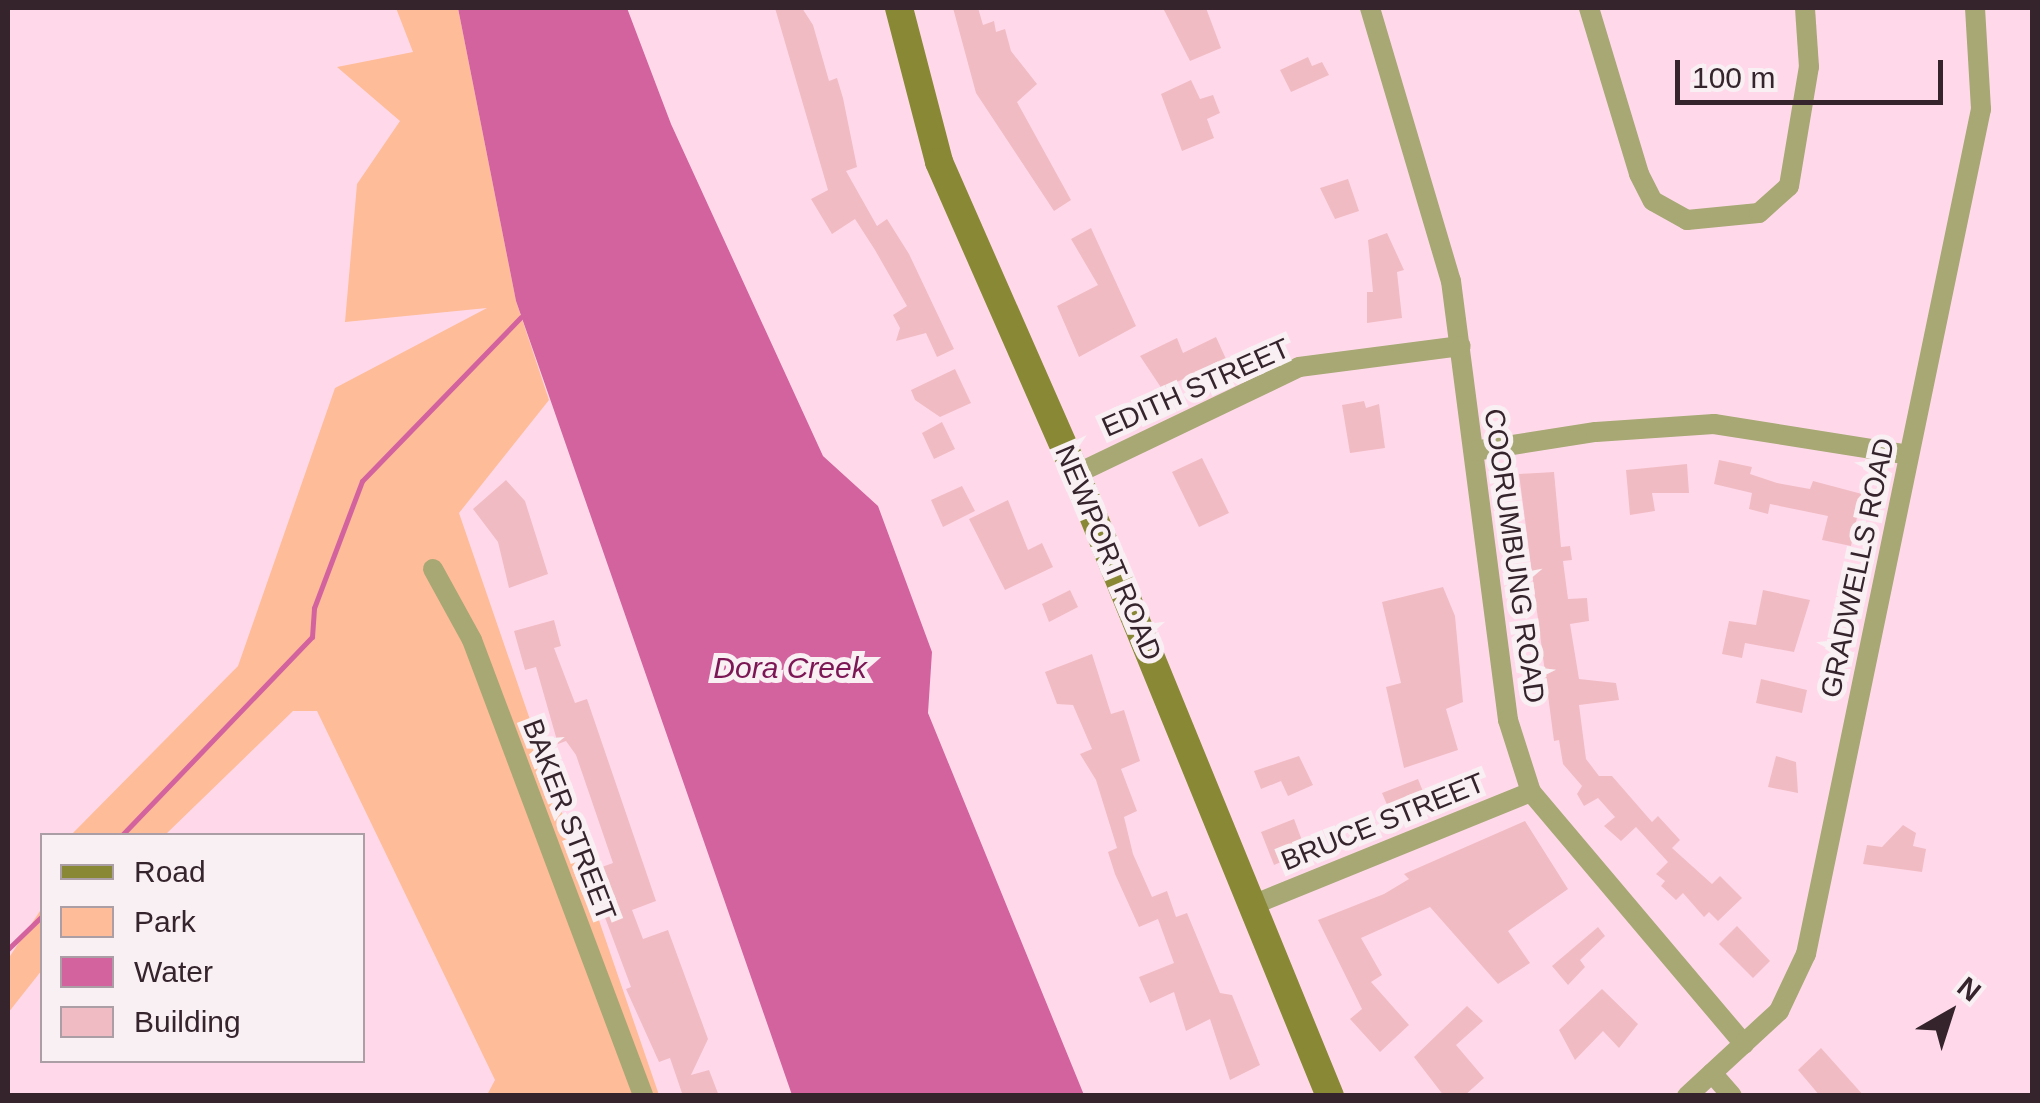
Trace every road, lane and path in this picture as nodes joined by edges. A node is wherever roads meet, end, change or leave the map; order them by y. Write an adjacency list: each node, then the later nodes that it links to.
1 (900, 8): 9 (street, NEWPORT ROAD)
2 (1370, 8): 6 (street, COORUMBUNG ROAD)
3 (1589, 8): 4 (street)
4 (1805, 8)
5 (1975, 8): 8 (street, GRADWELLS ROAD)
6 (1462, 346): 7 (street, COORUMBUNG ROAD); 9 (street, EDITH STREET)
7 (1474, 451): 8 (street); 11 (street, COORUMBUNG ROAD)
8 (1909, 455): 13 (street, GRADWELLS ROAD)
9 (1076, 474): 12 (street, NEWPORT ROAD)
10 (433, 569): 15 (street, BAKER STREET)
11 (1532, 792): 12 (street, BRUCE STREET); 13 (street, COORUMBUNG ROAD)
12 (1256, 904): 16 (street, NEWPORT ROAD)
13 (1744, 1044): 14 (street, GRADWELLS ROAD)
14 (1712, 1073): 17 (street, GRADWELLS ROAD); 18 (street)
15 (644, 1096)
16 (1330, 1096)
17 (1687, 1096)
18 (1732, 1096)

